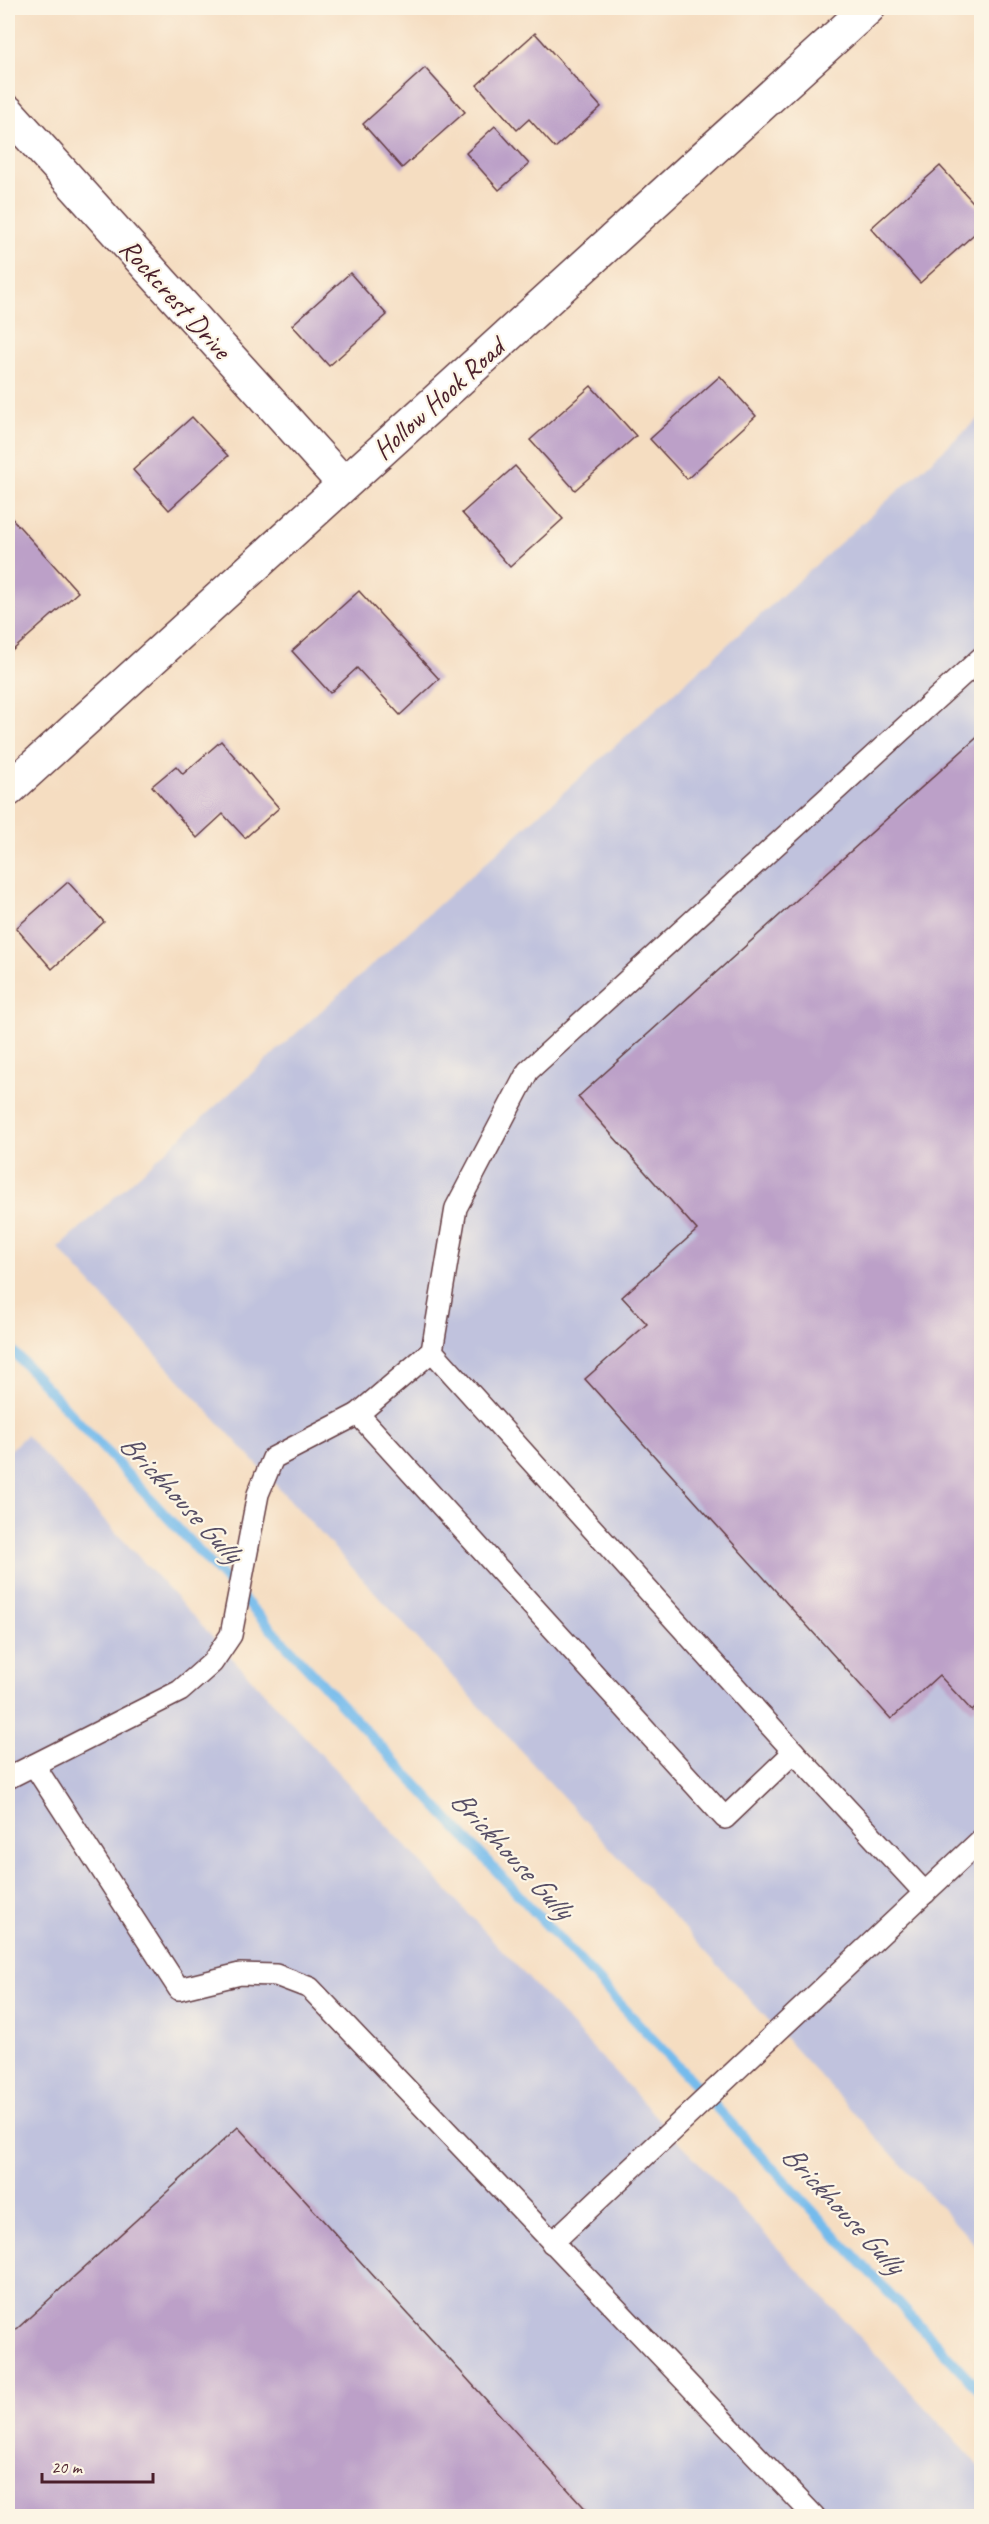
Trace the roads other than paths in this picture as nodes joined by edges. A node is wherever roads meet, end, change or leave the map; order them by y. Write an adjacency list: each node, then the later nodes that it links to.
1 (868, 8): 3 (street, Hollow Hook Road)
2 (8, 112): 3 (street, Rockcrest Drive)
3 (344, 484): 5 (street, Hollow Hook Road)
4 (981, 657): 6 (lane)
5 (8, 790)
6 (432, 1351): 7 (lane); 8 (lane)
7 (358, 1414): 8 (lane); 9 (lane)
8 (794, 1752): 12 (lane)
9 (34, 1765): 10 (lane); 13 (lane)
10 (8, 1778)
11 (981, 1839): 12 (lane)
12 (925, 1893): 13 (lane)
13 (552, 2243): 14 (lane)
14 (814, 2517)

